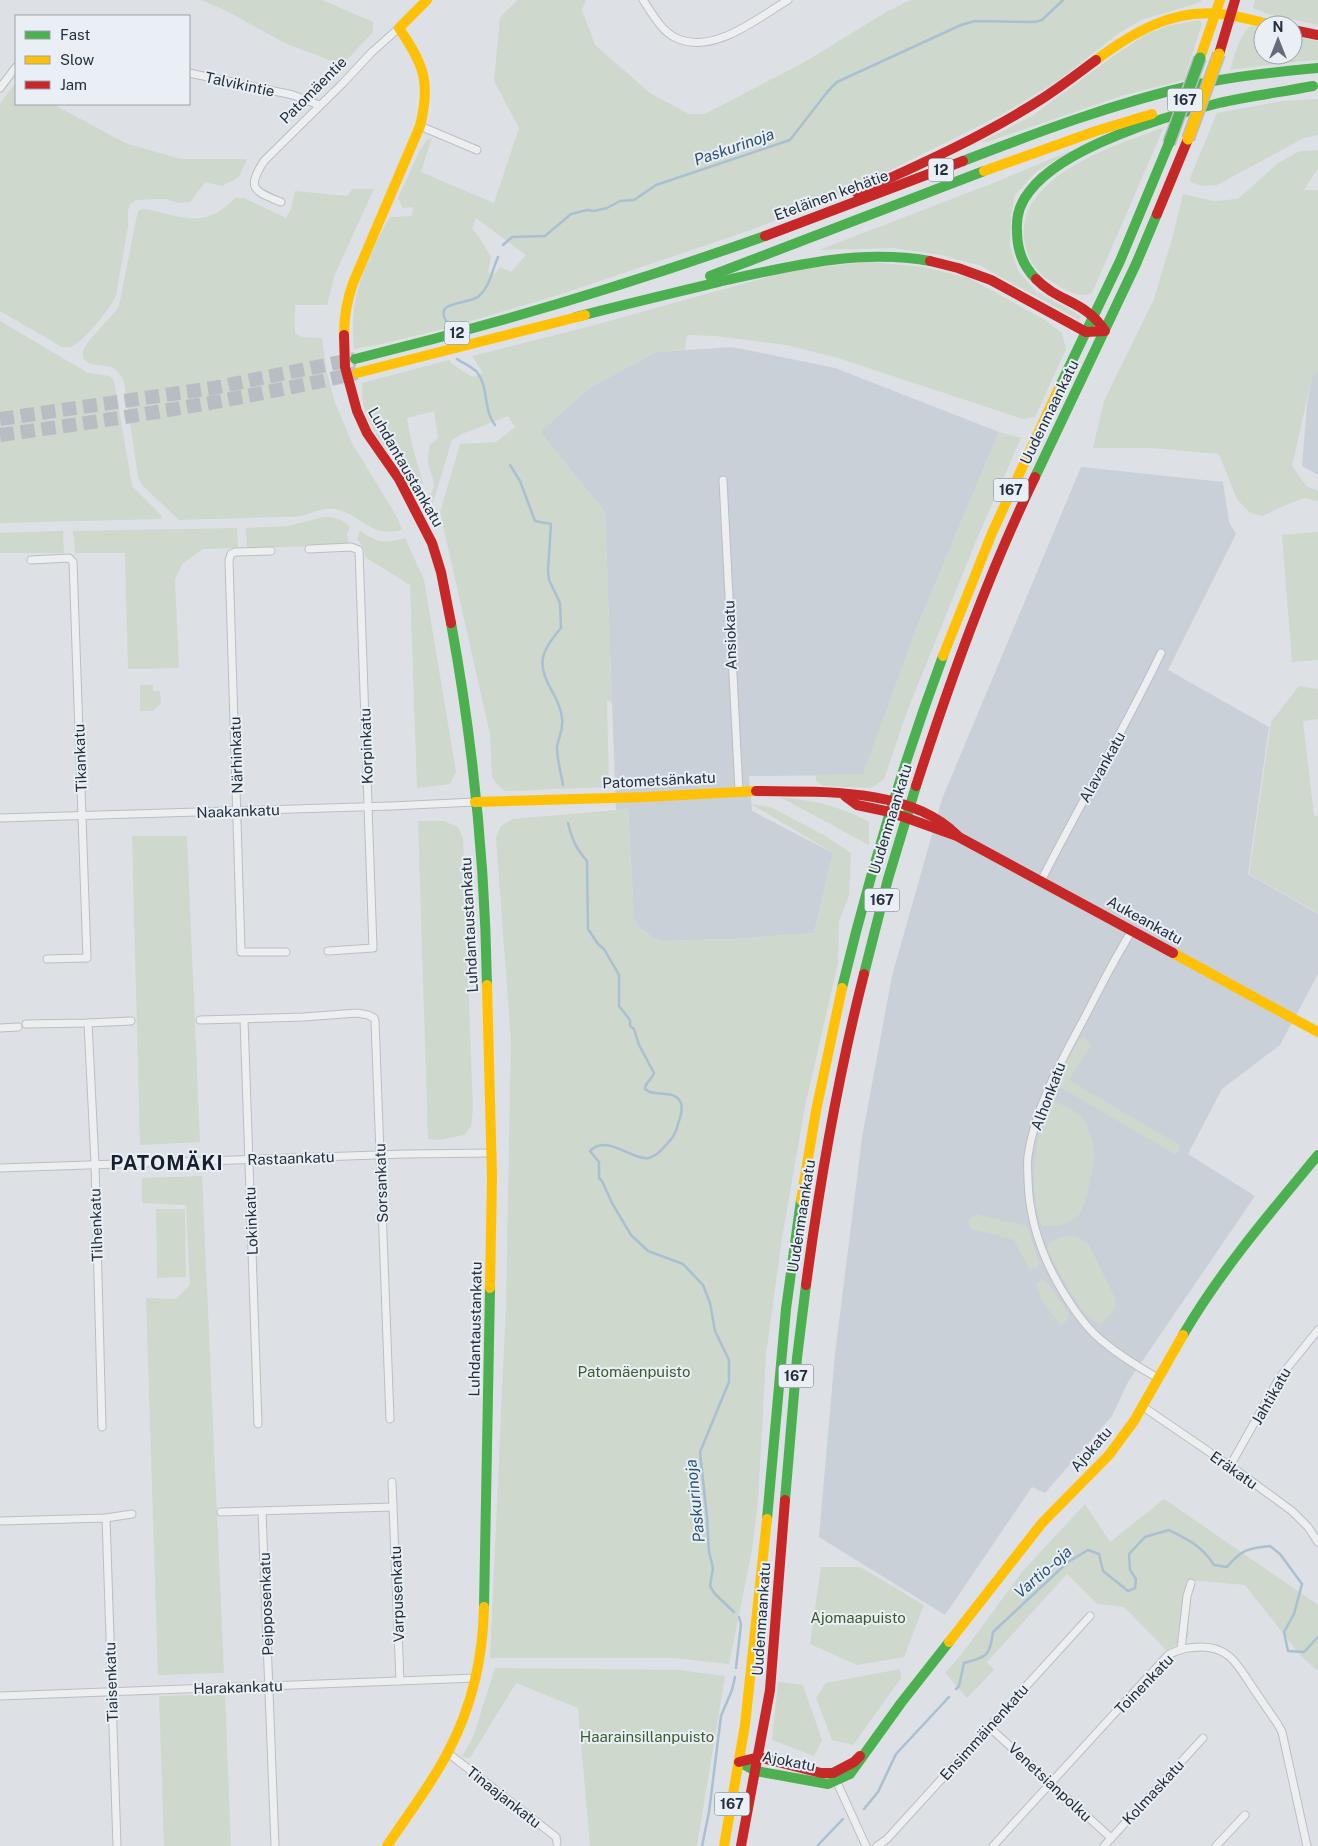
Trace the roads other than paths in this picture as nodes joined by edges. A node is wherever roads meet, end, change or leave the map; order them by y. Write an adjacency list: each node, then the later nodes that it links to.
1 (427, 0): 9 (main road, Patomäentie)
2 (643, 0): 3 (street)
3 (788, 0)
4 (1220, 0): 6 (main road, Uudenmaankatu / 167)
5 (1236, 0): 7 (main road, Uudenmaankatu)
6 (1216, 12): 7 (main road); 21 (main road); 22 (main road, Uudenmaankatu / 167, bridge)
7 (1232, 15): 8 (main road); 24 (main road, Uudenmaankatu, bridge)
8 (1253, 20)
9 (399, 28): 17 (street, Patomäentie); 18 (main road, Luhdantaustankatu)
10 (1303, 32): 11 (main road)
11 (1318, 35)
12 (15, 68): 16 (street)
13 (1318, 68): 21 (main road, Eteläinen kehätie / 12)
14 (190, 73): 17 (street, Talvikintie)
15 (1316, 86): 22 (main road); 23 (main road, 12)
16 (0, 88)
17 (319, 105): 20 (street, Patomäentie)
18 (420, 126): 19 (street); 34 (main road, Luhdantaustankatu)
19 (477, 150)
20 (281, 202)
21 (571, 301): 26 (main road, Eteläinen kehätie / 12)
22 (1094, 315): 24 (main road); 25 (main road, Uudenmaankatu / 167)
23 (576, 317): 25 (main road); 27 (main road, 12)
24 (1105, 331): 25 (main road); 38 (main road, Uudenmaankatu / 167)
25 (1086, 332): 36 (main road, Uudenmaankatu / 167)
26 (355, 359)
27 (358, 373)
28 (723, 480): 33 (street, Ansiokatu)
29 (309, 549): 35 (street, Korpinkatu)
30 (271, 550): 37 (street, Närhinkatu)
31 (31, 560): 39 (street, Tikankatu)
32 (1161, 653): 41 (street, Alavankatu)
33 (738, 790): 34 (main road, Patometsänkatu); 36 (main road, Patometsänkatu)
34 (475, 802): 35 (street, Naakankatu); 54 (main road, Luhdantaustankatu)
35 (368, 807): 37 (street, Naakankatu); 43 (street, Korpinkatu)
36 (892, 807): 38 (main road, Patometsänkatu); 87 (main road, Uudenmaankatu / 167)
37 (238, 811): 39 (street, Naakankatu); 44 (street, Närhinkatu)
38 (907, 812): 41 (main road, Aukeankatu); 86 (main road, Uudenmaankatu / 167)
39 (82, 817): 40 (street, Naakankatu); 45 (street, Tikankatu)
40 (0, 818)
41 (1042, 881): 42 (main road, Aukeankatu)
42 (1132, 931): 53 (main road, Aukeankatu); 61 (street, Alhonkatu)
43 (328, 950)
44 (286, 952)
45 (47, 959)
46 (244, 1019): 48 (street); 55 (street, Sorsankatu); 57 (street, Lokinkatu)
47 (131, 1020): 50 (street)
48 (200, 1020)
49 (26, 1024): 50 (street)
50 (88, 1024): 58 (street, Tilhenkatu)
51 (18, 1027): 52 (street)
52 (0, 1028)
53 (1318, 1032)
54 (492, 1153): 55 (street, Rastaankatu); 78 (main road, Luhdantaustankatu)
55 (380, 1155): 57 (street, Rastaankatu); 63 (street, Sorsankatu)
56 (1318, 1155): 61 (main road, Ajokatu)
57 (249, 1159): 58 (street, Rastaankatu); 64 (street, Lokinkatu)
58 (95, 1164): 59 (street, Rastaankatu); 65 (street, Tilhenkatu)
59 (0, 1168)
60 (1318, 1330): 66 (street, Jahtikatu)
61 (1158, 1378): 62 (main road, Ajokatu)
62 (1142, 1406): 66 (street, Eräkatu); 89 (main road, Ajokatu)
63 (390, 1419)
64 (258, 1424)
65 (102, 1427)
66 (1230, 1466): 74 (street, Eräkatu)
67 (392, 1482): 68 (street, Varpusenkatu)
68 (393, 1507): 70 (street); 79 (street, Varpusenkatu)
69 (221, 1512): 70 (street)
70 (262, 1512): 80 (street, Peipposenkatu)
71 (132, 1514): 72 (street)
72 (106, 1518): 73 (street); 81 (street, Tiaisenkatu)
73 (0, 1521)
74 (1318, 1542)
75 (1191, 1583): 77 (street)
76 (1090, 1616): 83 (street, Ensimmäinenkatu)
77 (1181, 1649): 90 (street, Toinenkatu); 104 (street, Toinenkatu)
78 (476, 1678): 79 (street, Harakankatu); 85 (main road, Luhdantaustankatu)
79 (400, 1681): 80 (street, Harakankatu)
80 (269, 1686): 81 (street, Harakankatu); 95 (street, Peipposenkatu)
81 (112, 1692): 82 (street, Harakankatu); 94 (street, Tiaisenkatu)
82 (0, 1696)
83 (989, 1726): 90 (street, Venetsianpolku); 100 (street, Ensimmäinenkatu)
84 (1203, 1738): 92 (street, Kolmaskatu)
85 (448, 1753): 93 (street, Tinaajankatu); 96 (main road, Luhdantaustankatu)
86 (759, 1757): 87 (main road, Ajokatu); 88 (main road, Uudenmaankatu / 167); 89 (main road, Ajokatu)
87 (739, 1762): 88 (main road, Ajokatu); 97 (main road, Uudenmaankatu / 167)
88 (756, 1771): 89 (main road, Ajokatu); 98 (main road, Uudenmaankatu / 167)
89 (835, 1777): 99 (street)
90 (1051, 1783): 92 (street, Venetsianpolku); 101 (street, Toinenkatu)
91 (1245, 1815): 103 (street)
92 (1111, 1838): 102 (street, Kolmaskatu)
93 (557, 1843)
94 (117, 1846)
95 (275, 1846)
96 (386, 1846)
97 (724, 1846)
98 (741, 1846)
99 (866, 1846)
100 (877, 1846)
101 (993, 1846)
102 (1104, 1846)
103 (1216, 1846)
104 (1307, 1846)

